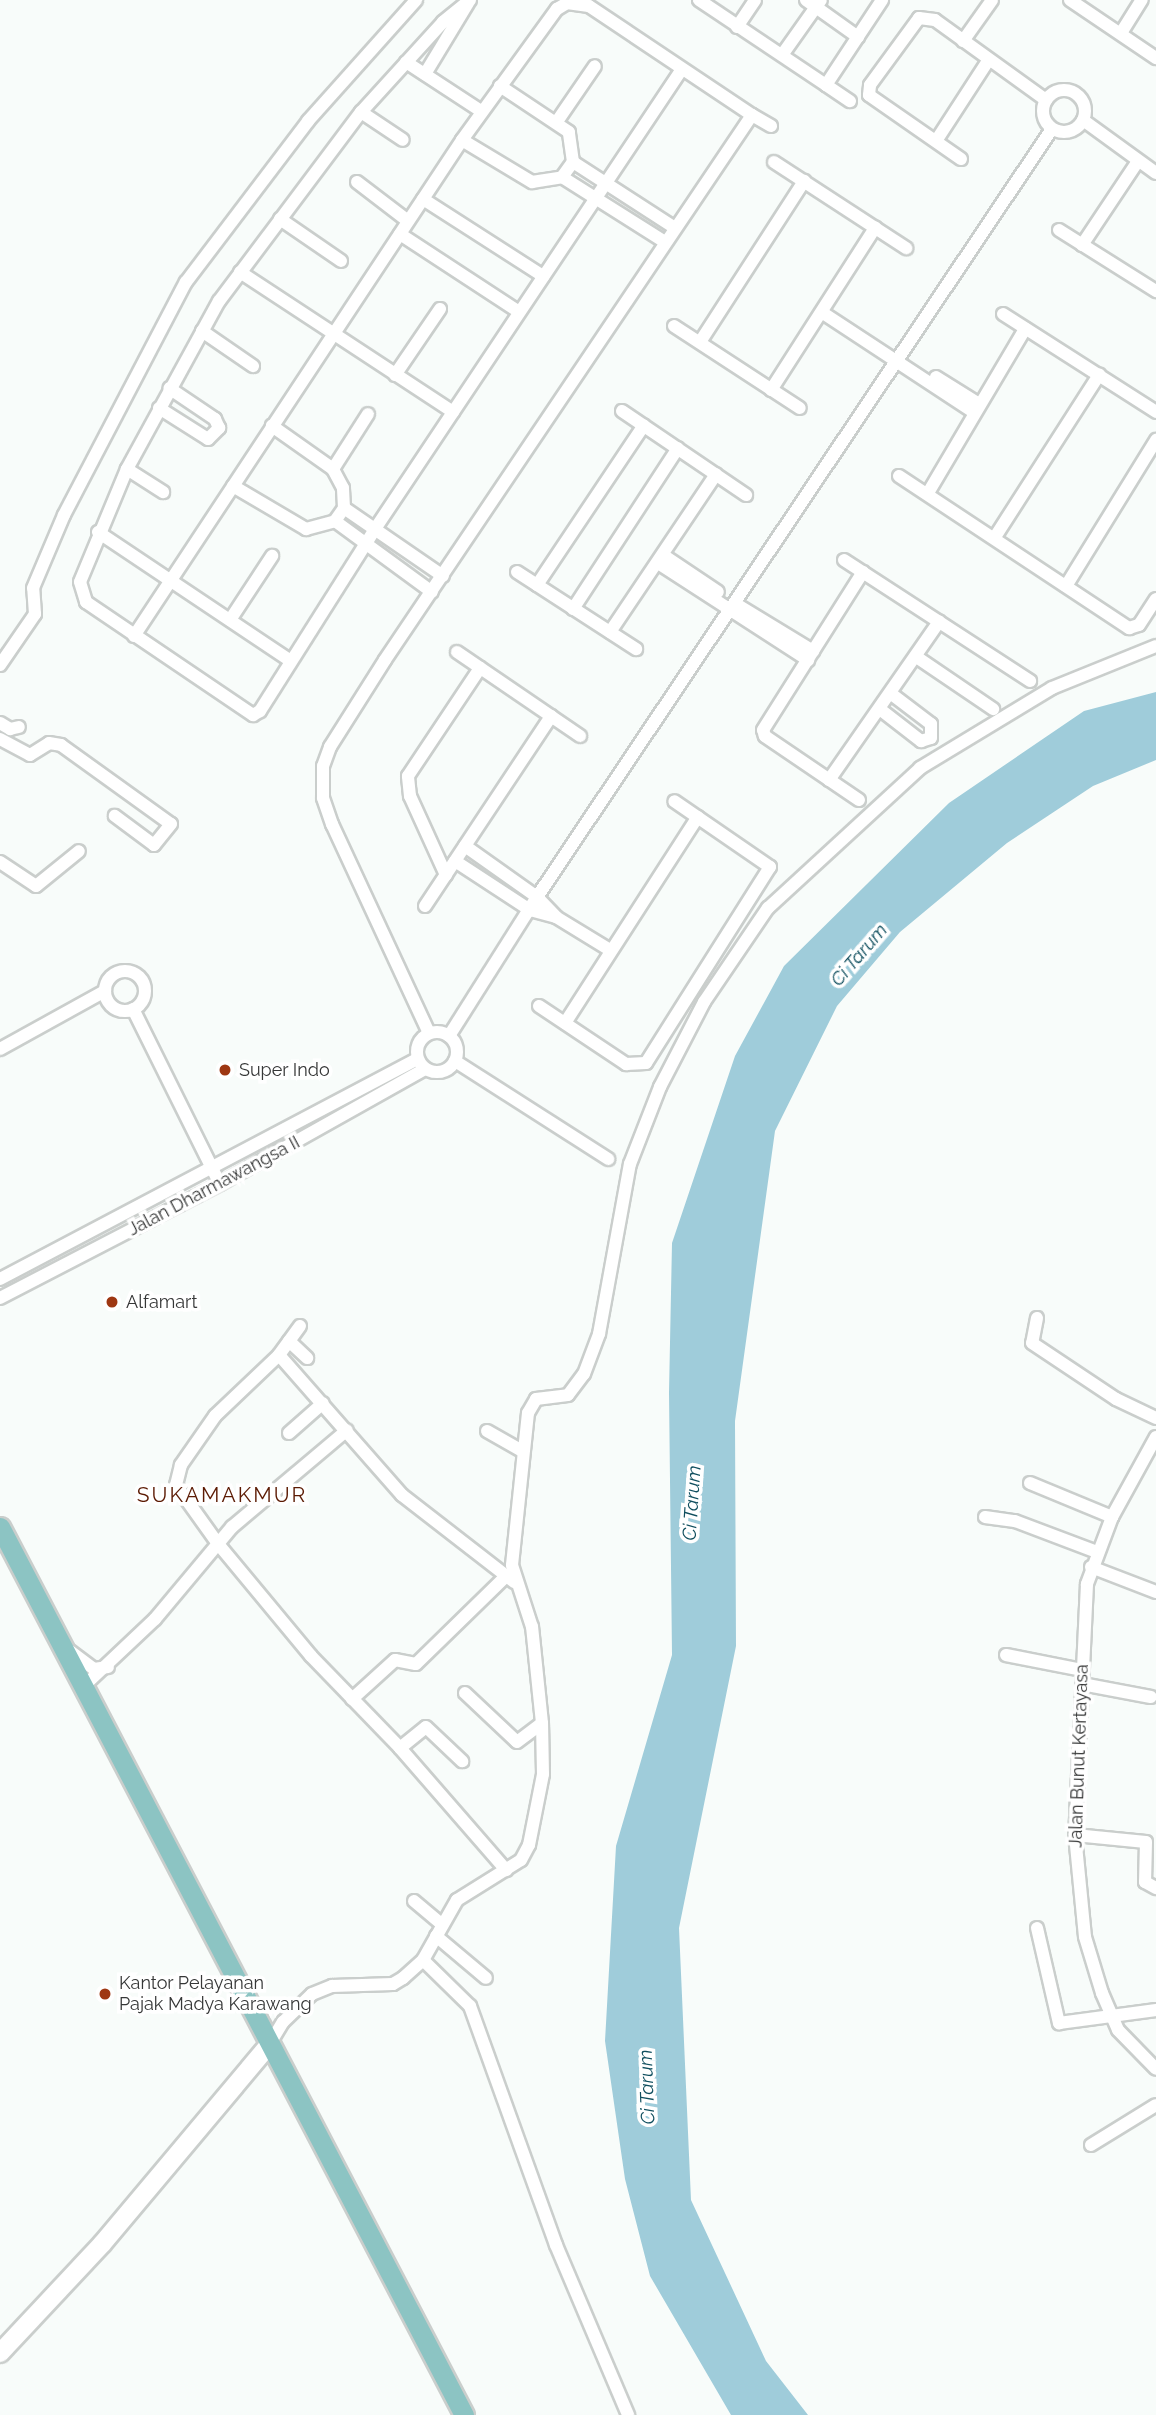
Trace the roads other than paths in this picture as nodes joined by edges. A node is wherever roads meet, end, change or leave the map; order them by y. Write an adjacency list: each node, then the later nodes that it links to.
1 (416, 0): 122 (street)
2 (699, 0): 10 (street)
3 (755, 0): 10 (street)
4 (882, 0): 12 (street)
5 (992, 0): 13 (street)
6 (1070, 0): 11 (street)
7 (1142, 0): 11 (street)
8 (470, 1): 17 (street); 20 (street)
9 (814, 2): 12 (street); 14 (street)
10 (737, 27): 14 (street)
11 (1121, 33): 15 (street)
12 (858, 37): 21 (street)
13 (962, 41): 16 (street); 34 (street)
14 (782, 55): 21 (street)
15 (1156, 58)
16 (988, 61): 23 (street); 34 (street)
17 (406, 62): 20 (street); 26 (street)
18 (595, 66): 28 (street)
19 (682, 69): 22 (street); 27 (street); 43 (street)
20 (425, 74): 25 (street)
21 (826, 85): 24 (street)
22 (500, 86): 25 (street); 28 (street)
23 (1046, 100): 29 (street); 31 (street)
24 (850, 101)
25 (481, 111): 33 (street)
26 (361, 112): 32 (street); 46 (street)
27 (752, 115): 30 (street); 48 (street)
28 (558, 120): 37 (street)
29 (1083, 120): 31 (street); 36 (street)
30 (771, 126)
31 (1052, 129): 68 (street)
32 (403, 140)
33 (462, 140): 40 (street); 44 (street)
34 (936, 141): 35 (street)
35 (961, 159)
36 (1138, 161): 39 (street); 53 (street)
37 (573, 162): 40 (street); 43 (street)
38 (774, 162): 41 (street)
39 (1156, 173)
40 (562, 177): 45 (street)
41 (804, 181): 49 (street); 67 (street)
42 (357, 182): 47 (street)
43 (605, 182): 45 (street); 48 (street)
44 (423, 199): 47 (street); 57 (street)
45 (594, 199): 52 (street); 57 (street)
46 (280, 219): 55 (street); 56 (street)
47 (408, 221): 51 (street)
48 (675, 228): 52 (street)
49 (876, 228): 54 (street); 60 (street)
50 (1059, 230): 53 (street)
51 (400, 234): 61 (street); 66 (street)
52 (665, 243): 104 (street)
53 (1082, 245): 58 (street)
54 (906, 248)
55 (341, 261)
56 (240, 272): 65 (street); 66 (street)
57 (543, 276): 61 (street)
58 (1155, 289)
59 (440, 309): 70 (street)
60 (824, 310): 68 (street); 73 (street)
61 (519, 312): 78 (street)
62 (1003, 314): 64 (street)
63 (674, 326): 67 (street)
64 (1025, 329): 71 (street); 76 (street)
65 (202, 331): 69 (street); 72 (street)
66 (333, 334): 70 (street); 82 (street)
67 (699, 342): 73 (street)
68 (899, 358): 76 (street); 110 (street)
69 (253, 366)
70 (395, 374): 78 (street)
71 (1098, 375): 79 (street); 97 (street)
72 (169, 388): 74 (street); 74 (street)
73 (771, 390): 75 (street)
74 (159, 408): 85 (street)
75 (800, 408)
76 (977, 408): 91 (street)
77 (622, 411): 81 (street)
78 (453, 412): 95 (street)
79 (1156, 412)
80 (368, 414): 86 (street)
81 (644, 425): 84 (street); 106 (street)
82 (272, 426): 86 (street); 89 (street)
83 (1156, 440): 107 (street)
84 (678, 449): 87 (street); 111 (street)
85 (127, 469): 90 (street); 96 (street)
86 (333, 469): 93 (street)
87 (716, 474): 92 (street); 100 (street)
88 (899, 476): 91 (street)
89 (233, 486): 94 (street); 105 (street)
90 (163, 492)
91 (928, 492): 97 (street)
92 (746, 495)
93 (344, 508): 94 (street); 95 (street)
94 (335, 521): 98 (street)
95 (375, 529): 98 (street); 104 (street)
96 (98, 532): 105 (street); 115 (street)
97 (995, 537): 107 (street)
98 (366, 544): 108 (street); 121 (street)
99 (272, 556): 112 (street)
100 (660, 559): 110 (street); 114 (street)
101 (844, 560): 103 (street)
102 (517, 572): 106 (street)
103 (863, 572): 113 (street); 119 (street)
104 (443, 576): 108 (street)
105 (170, 580): 112 (street); 115 (street)
106 (537, 585): 111 (street)
107 (1066, 586): 109 (street)
108 (432, 592): 152 (street)
109 (1156, 599)
110 (734, 608): 119 (street); 143 (street)
111 (573, 609): 114 (street)
112 (230, 620): 121 (street)
113 (939, 622): 120 (street); 124 (street)
114 (610, 632): 117 (street)
115 (134, 636): 121 (street)
116 (1156, 646): 173 (street)
117 (636, 649)
118 (457, 652): 123 (street)
119 (811, 656): 133 (street)
120 (918, 658): 125 (street); 126 (street)
121 (291, 660)
122 (0, 666)
123 (480, 668): 128 (street); 142 (street)
124 (1030, 681)
125 (893, 695): 127 (street); 127 (street)
126 (993, 709)
127 (881, 710): 133 (street)
128 (551, 716): 131 (street); 138 (street)
129 (0, 723): 130 (street)
130 (19, 727)
131 (580, 736)
132 (0, 739): 136 (street)
133 (829, 780): 134 (street)
134 (859, 800)
135 (674, 801): 137 (street)
136 (115, 816)
137 (698, 817): 147 (street); 151 (street)
138 (465, 846): 140 (street); 143 (street)
139 (79, 851): 141 (street)
140 (455, 861): 142 (street); 145 (street)
141 (0, 862)
142 (446, 875): 144 (street)
143 (537, 897): 145 (street); 146 (street)
144 (425, 906)
145 (530, 909): 146 (street); 153 (street)
146 (556, 917): 147 (street)
147 (610, 950): 151 (street)
148 (105, 991): 150 (street); 150 (street); 154 (street)
149 (539, 1006): 151 (street)
150 (134, 1009): 158 (street)
151 (565, 1023)
152 (429, 1033): 153 (street); 156 (street)
153 (449, 1036): 155 (street)
154 (0, 1049)
155 (455, 1061): 156 (street); 157 (street)
156 (422, 1064): 158 (street, Jalan Dharmawangsa II); 159 (street, Jalan Dharmawangsa II)
157 (608, 1159)
158 (213, 1171): 159 (street); 160 (street, Jalan Dharmawangsa II)
159 (220, 1184): 161 (street, Jalan Dharmawangsa II)
160 (0, 1279)
161 (0, 1298)
162 (1037, 1318): 168 (street)
163 (300, 1326): 164 (street)
164 (289, 1341): 165 (street); 166 (street)
165 (279, 1355): 167 (street); 178 (street)
166 (307, 1358)
167 (323, 1403): 169 (street); 171 (street)
168 (1156, 1418)
169 (347, 1430): 178 (street); 181 (street)
170 (487, 1432): 173 (street)
171 (289, 1433)
172 (1156, 1437): 176 (street, Jalan Bunut Kertayasa)
173 (522, 1451): 181 (street)
174 (1030, 1483): 176 (street)
175 (985, 1517): 179 (street)
176 (1112, 1517): 179 (street, Jalan Bunut Kertayasa)
177 (0, 1527): 183 (main road)
178 (219, 1545): 185 (street); 191 (street)
179 (1097, 1552): 180 (street, Jalan Bunut Kertayasa)
180 (1091, 1567): 182 (street); 186 (street, Jalan Bunut Kertayasa)
181 (509, 1579): 191 (street); 192 (street)
182 (1156, 1592)
183 (63, 1644): 185 (street); 188 (main road)
184 (1006, 1655): 186 (street)
185 (108, 1667): 188 (street)
186 (1082, 1670): 187 (street, Jalan Bunut Kertayasa)
187 (1082, 1684): 190 (street); 195 (street, Jalan Bunut Kertayasa)
188 (85, 1685): 205 (main road)
189 (465, 1693): 192 (street)
190 (1151, 1697)
191 (352, 1699): 193 (street)
192 (542, 1724): 196 (street)
193 (400, 1748): 194 (street); 196 (street)
194 (462, 1761)
195 (1075, 1835): 197 (street); 204 (street, Jalan Bunut Kertayasa)
196 (506, 1870): 200 (street)
197 (1156, 1888)
198 (414, 1901): 200 (street)
199 (1037, 1928): 204 (street)
200 (438, 1930): 201 (street); 202 (street)
201 (423, 1960): 205 (street); 211 (street)
202 (486, 1978)
203 (1156, 2010): 204 (street)
204 (1109, 2015): 206 (street, Jalan Bunut Kertayasa)
205 (270, 2045): 209 (street); 210 (main road)
206 (1156, 2069)
207 (1156, 2105): 208 (street)
208 (1091, 2145)
209 (0, 2353)
210 (464, 2415)
211 (628, 2415)

